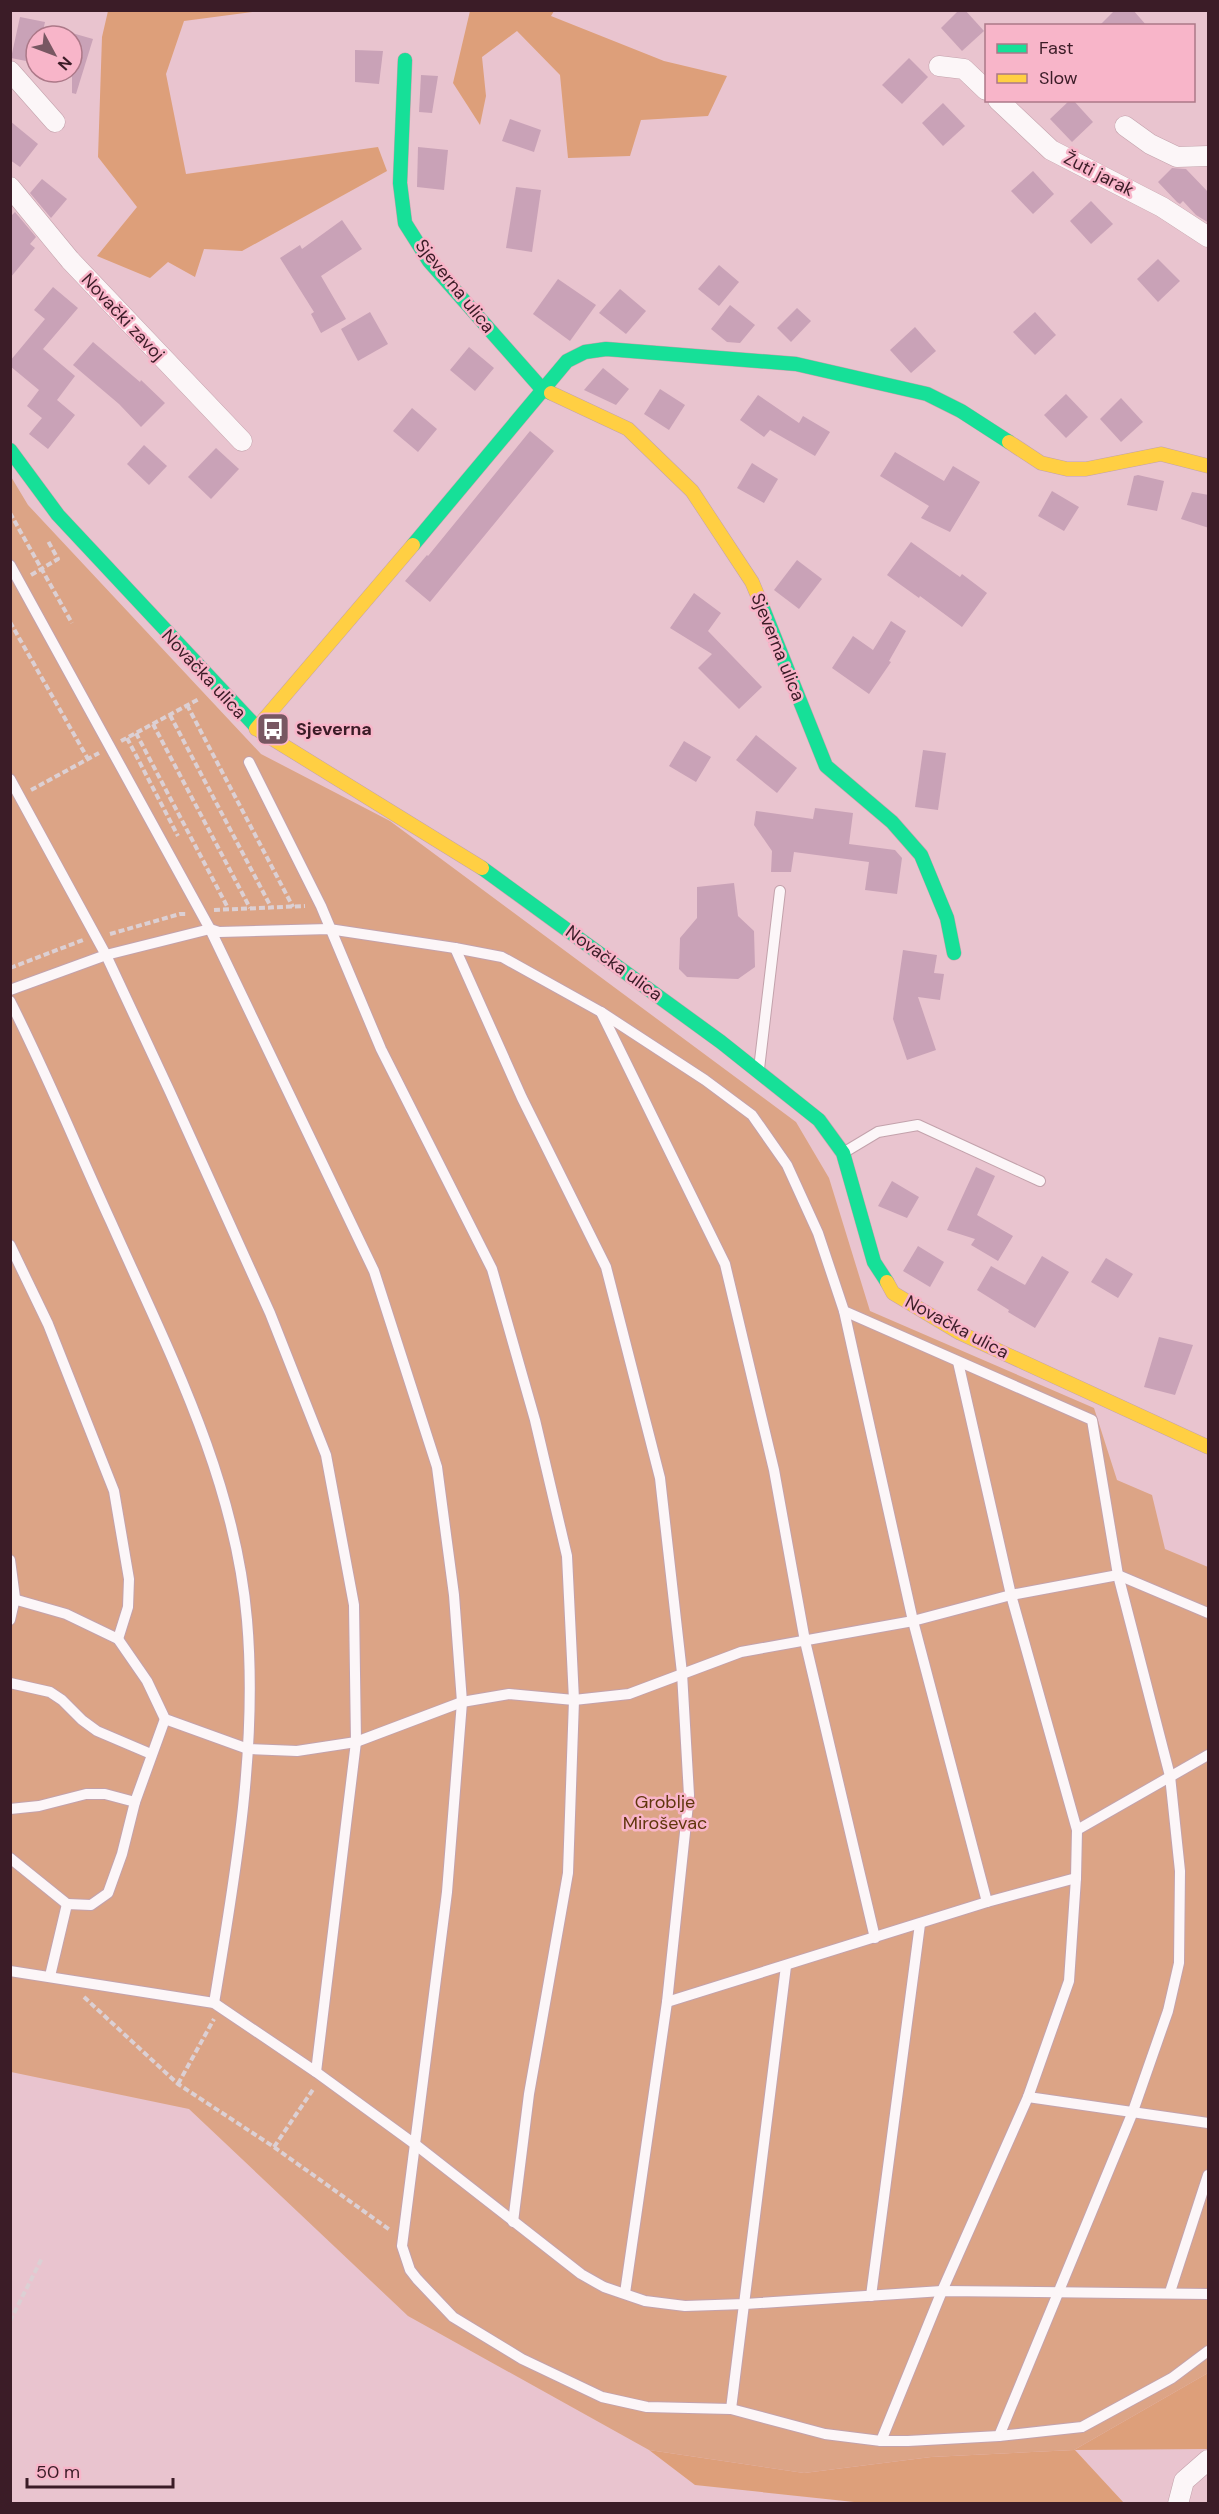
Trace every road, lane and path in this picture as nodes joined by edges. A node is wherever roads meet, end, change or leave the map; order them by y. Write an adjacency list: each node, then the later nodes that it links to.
1 (405, 60): 11 (street, Sjeverna ulica)
2 (939, 66): 4 (street)
3 (10, 71): 6 (street)
4 (985, 88)
5 (1000, 102): 10 (street, Žuti jarak)
6 (55, 122)
7 (1125, 126): 8 (street)
8 (1209, 156)
9 (10, 187): 12 (street, Novački zavoj)
10 (1209, 237)
11 (542, 389): 14 (street); 25 (street); 38 (street, Sjeverna ulica)
12 (242, 441)
13 (10, 450): 25 (street, Novačka ulica)
14 (1209, 466)
15 (10, 513): 18 (path)
16 (44, 533): 18 (path)
17 (10, 565): 19 (lane)
18 (42, 569): 19 (path); 21 (path)
19 (20, 581): 35 (lane)
20 (10, 622): 27 (path)
21 (72, 623)
22 (187, 705): 32 (path)
23 (170, 715): 31 (path)
24 (153, 724): 34 (path)
25 (256, 729): 43 (street, Novačka ulica)
26 (136, 733): 33 (path)
27 (88, 759)
28 (249, 762): 36 (lane)
29 (10, 779): 39 (lane)
30 (780, 891): 43 (lane)
31 (271, 907)
32 (293, 907)
33 (228, 908)
34 (250, 908)
35 (210, 930): 36 (lane); 39 (lane); 62 (lane)
36 (329, 930): 37 (lane); 61 (lane)
37 (454, 948): 42 (lane); 59 (lane)
38 (954, 953)
39 (106, 955): 40 (lane); 64 (lane)
40 (10, 990)
41 (10, 1001): 65 (lane)
42 (601, 1012): 47 (lane); 58 (lane)
43 (758, 1072): 44 (street, Novačka ulica)
44 (843, 1153): 45 (lane); 49 (street, Novačka ulica)
45 (1040, 1181)
46 (10, 1245): 57 (lane)
47 (844, 1311): 48 (lane); 56 (lane)
48 (958, 1362): 51 (lane); 52 (lane)
49 (1209, 1448)
50 (10, 1560): 53 (lane)
51 (1118, 1575): 52 (lane); 54 (lane); 68 (lane)
52 (1011, 1595): 56 (lane); 71 (lane)
53 (13, 1598): 55 (lane); 57 (lane)
54 (1209, 1613)
55 (10, 1620)
56 (913, 1621): 58 (lane); 74 (lane)
57 (118, 1640): 63 (lane)
58 (805, 1641): 59 (lane); 77 (lane)
59 (682, 1673): 61 (lane); 82 (lane)
60 (10, 1683): 66 (lane)
61 (574, 1700): 62 (lane); 92 (lane)
62 (462, 1702): 64 (lane); 89 (lane)
63 (165, 1719): 65 (lane); 66 (lane)
64 (356, 1742): 65 (lane); 84 (lane)
65 (248, 1749): 83 (lane)
66 (151, 1754): 69 (lane)
67 (1209, 1755): 68 (lane)
68 (1170, 1776): 71 (lane); 87 (lane)
69 (135, 1802): 70 (lane); 75 (lane)
70 (10, 1809)
71 (1077, 1830): 73 (lane)
72 (10, 1858): 75 (lane)
73 (1076, 1878): 74 (lane); 86 (lane)
74 (987, 1902): 76 (lane)
75 (67, 1904): 80 (lane)
76 (920, 1924): 77 (lane); 100 (lane)
77 (875, 1938): 78 (lane)
78 (786, 1966): 82 (lane); 101 (lane)
79 (10, 1971): 80 (lane)
80 (50, 1976): 81 (lane)
81 (64, 1978): 83 (lane); 85 (path)
82 (667, 2002): 98 (lane)
83 (217, 2005): 84 (lane); 85 (path)
84 (319, 2074): 89 (lane); 90 (path)
85 (178, 2084): 90 (path)
86 (1028, 2097): 87 (lane); 95 (lane)
87 (1132, 2114): 88 (lane); 96 (lane)
88 (1209, 2123)
89 (416, 2145): 92 (lane); 93 (lane)
90 (274, 2147): 93 (path)
91 (1209, 2175): 97 (lane)
92 (513, 2222): 98 (lane)
93 (403, 2240): 104 (lane)
94 (42, 2258): 102 (path)
95 (942, 2290): 96 (lane); 100 (lane); 106 (lane)
96 (1058, 2292): 97 (lane); 105 (lane)
97 (1170, 2292): 99 (lane)
98 (625, 2293): 101 (lane)
99 (1209, 2294)
100 (872, 2296): 101 (lane)
101 (745, 2304): 104 (lane)
102 (10, 2321)
103 (1209, 2351): 105 (lane)
104 (731, 2409): 106 (lane)
105 (999, 2436): 106 (lane)
106 (881, 2440)
107 (1209, 2460): 108 (street)
108 (1178, 2504)

